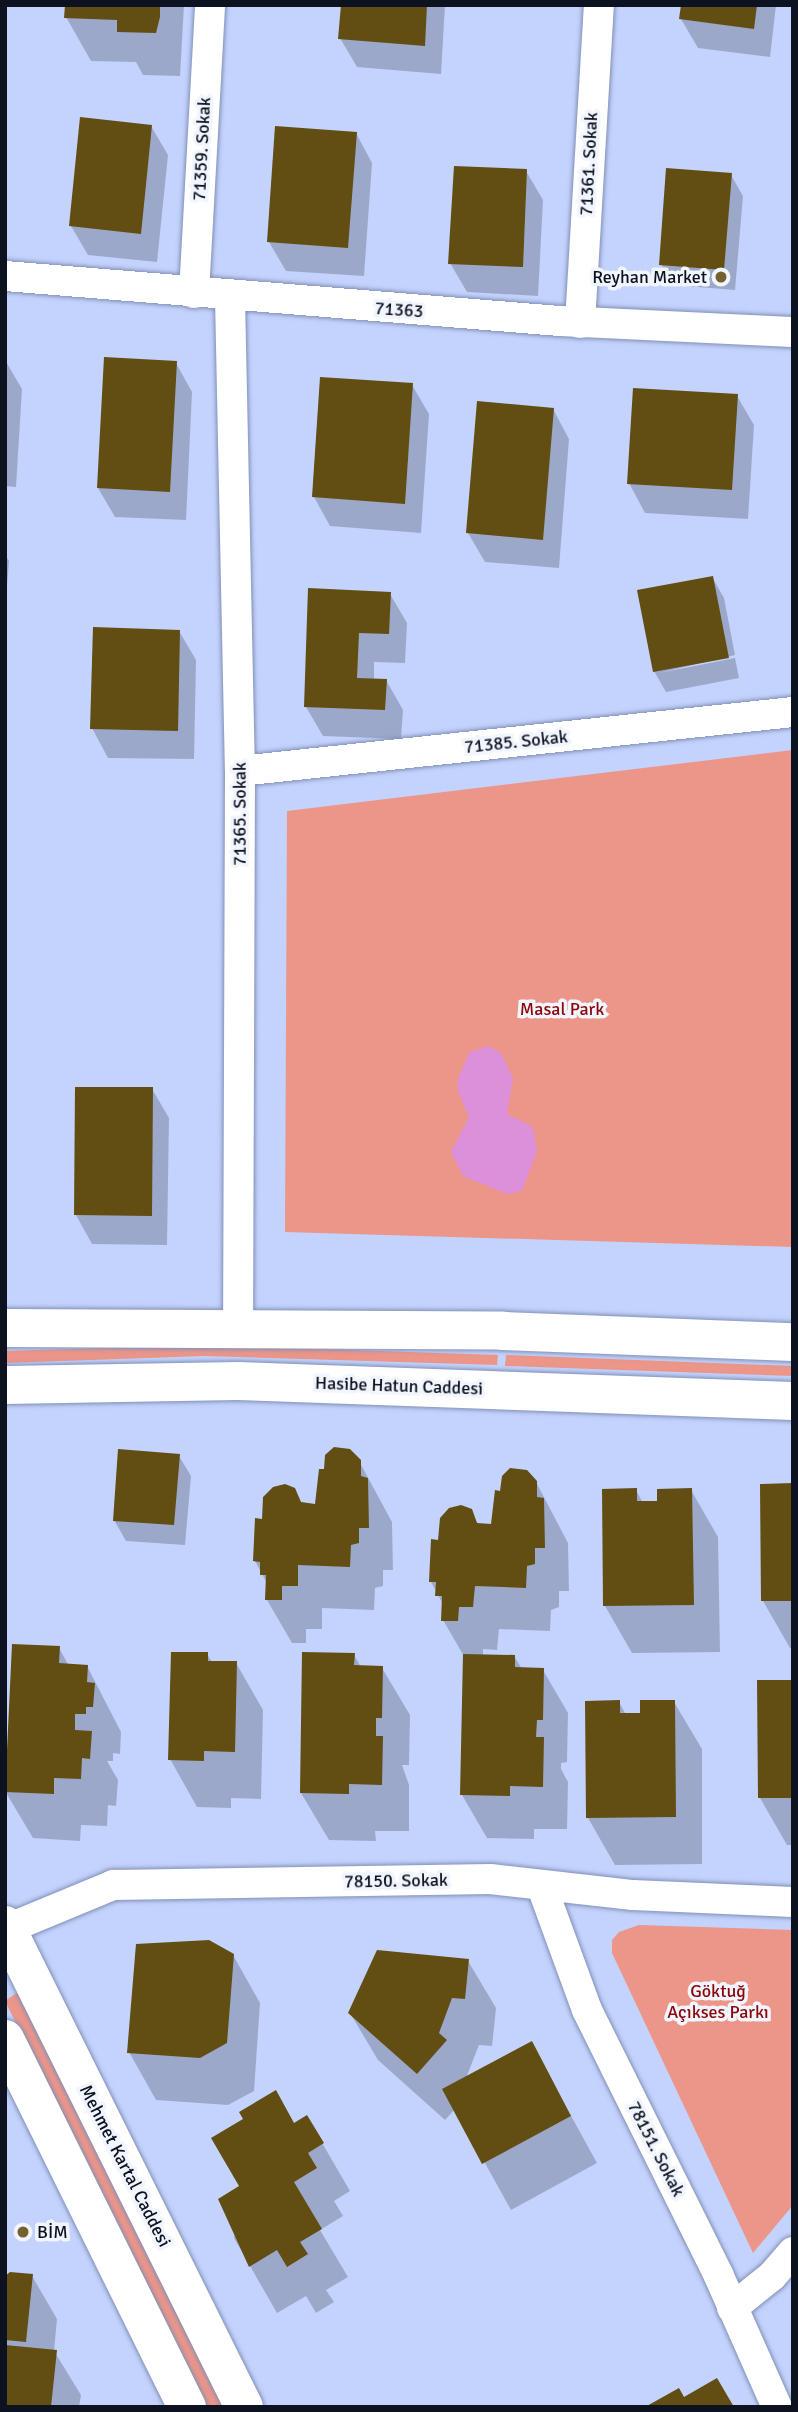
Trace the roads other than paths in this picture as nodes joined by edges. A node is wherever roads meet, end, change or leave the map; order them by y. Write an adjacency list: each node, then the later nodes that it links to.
1 (210, 5): 4 (street, 71359. Sokak)
2 (599, 5): 6 (street, 71361. Sokak)
3 (5, 276): 4 (street, 71363)
4 (194, 293): 5 (street, 71363)
5 (230, 298): 6 (street, 71363); 9 (street, 71365. Sokak)
6 (580, 323): 7 (street, 71363)
7 (793, 332)
8 (793, 712): 9 (street, 71385. Sokak)
9 (240, 771): 11 (street, 71365. Sokak)
10 (5, 1328): 11 (main road)
11 (238, 1331): 12 (main road)
12 (793, 1342)
13 (5, 1385): 14 (main road, Hasibe Hatun Caddesi)
14 (793, 1401)
15 (542, 1887): 16 (street, 78150. Sokak); 17 (street, 78150. Sokak); 20 (street, 78151. Sokak)
16 (793, 1902)
17 (6, 1927): 22 (main road, Mehmet Kartal Caddesi)
18 (5, 2039): 21 (main road)
19 (793, 2252): 20 (street)
20 (732, 2308): 23 (street, 78151. Sokak)
21 (187, 2407)
22 (244, 2407)
23 (777, 2407)

